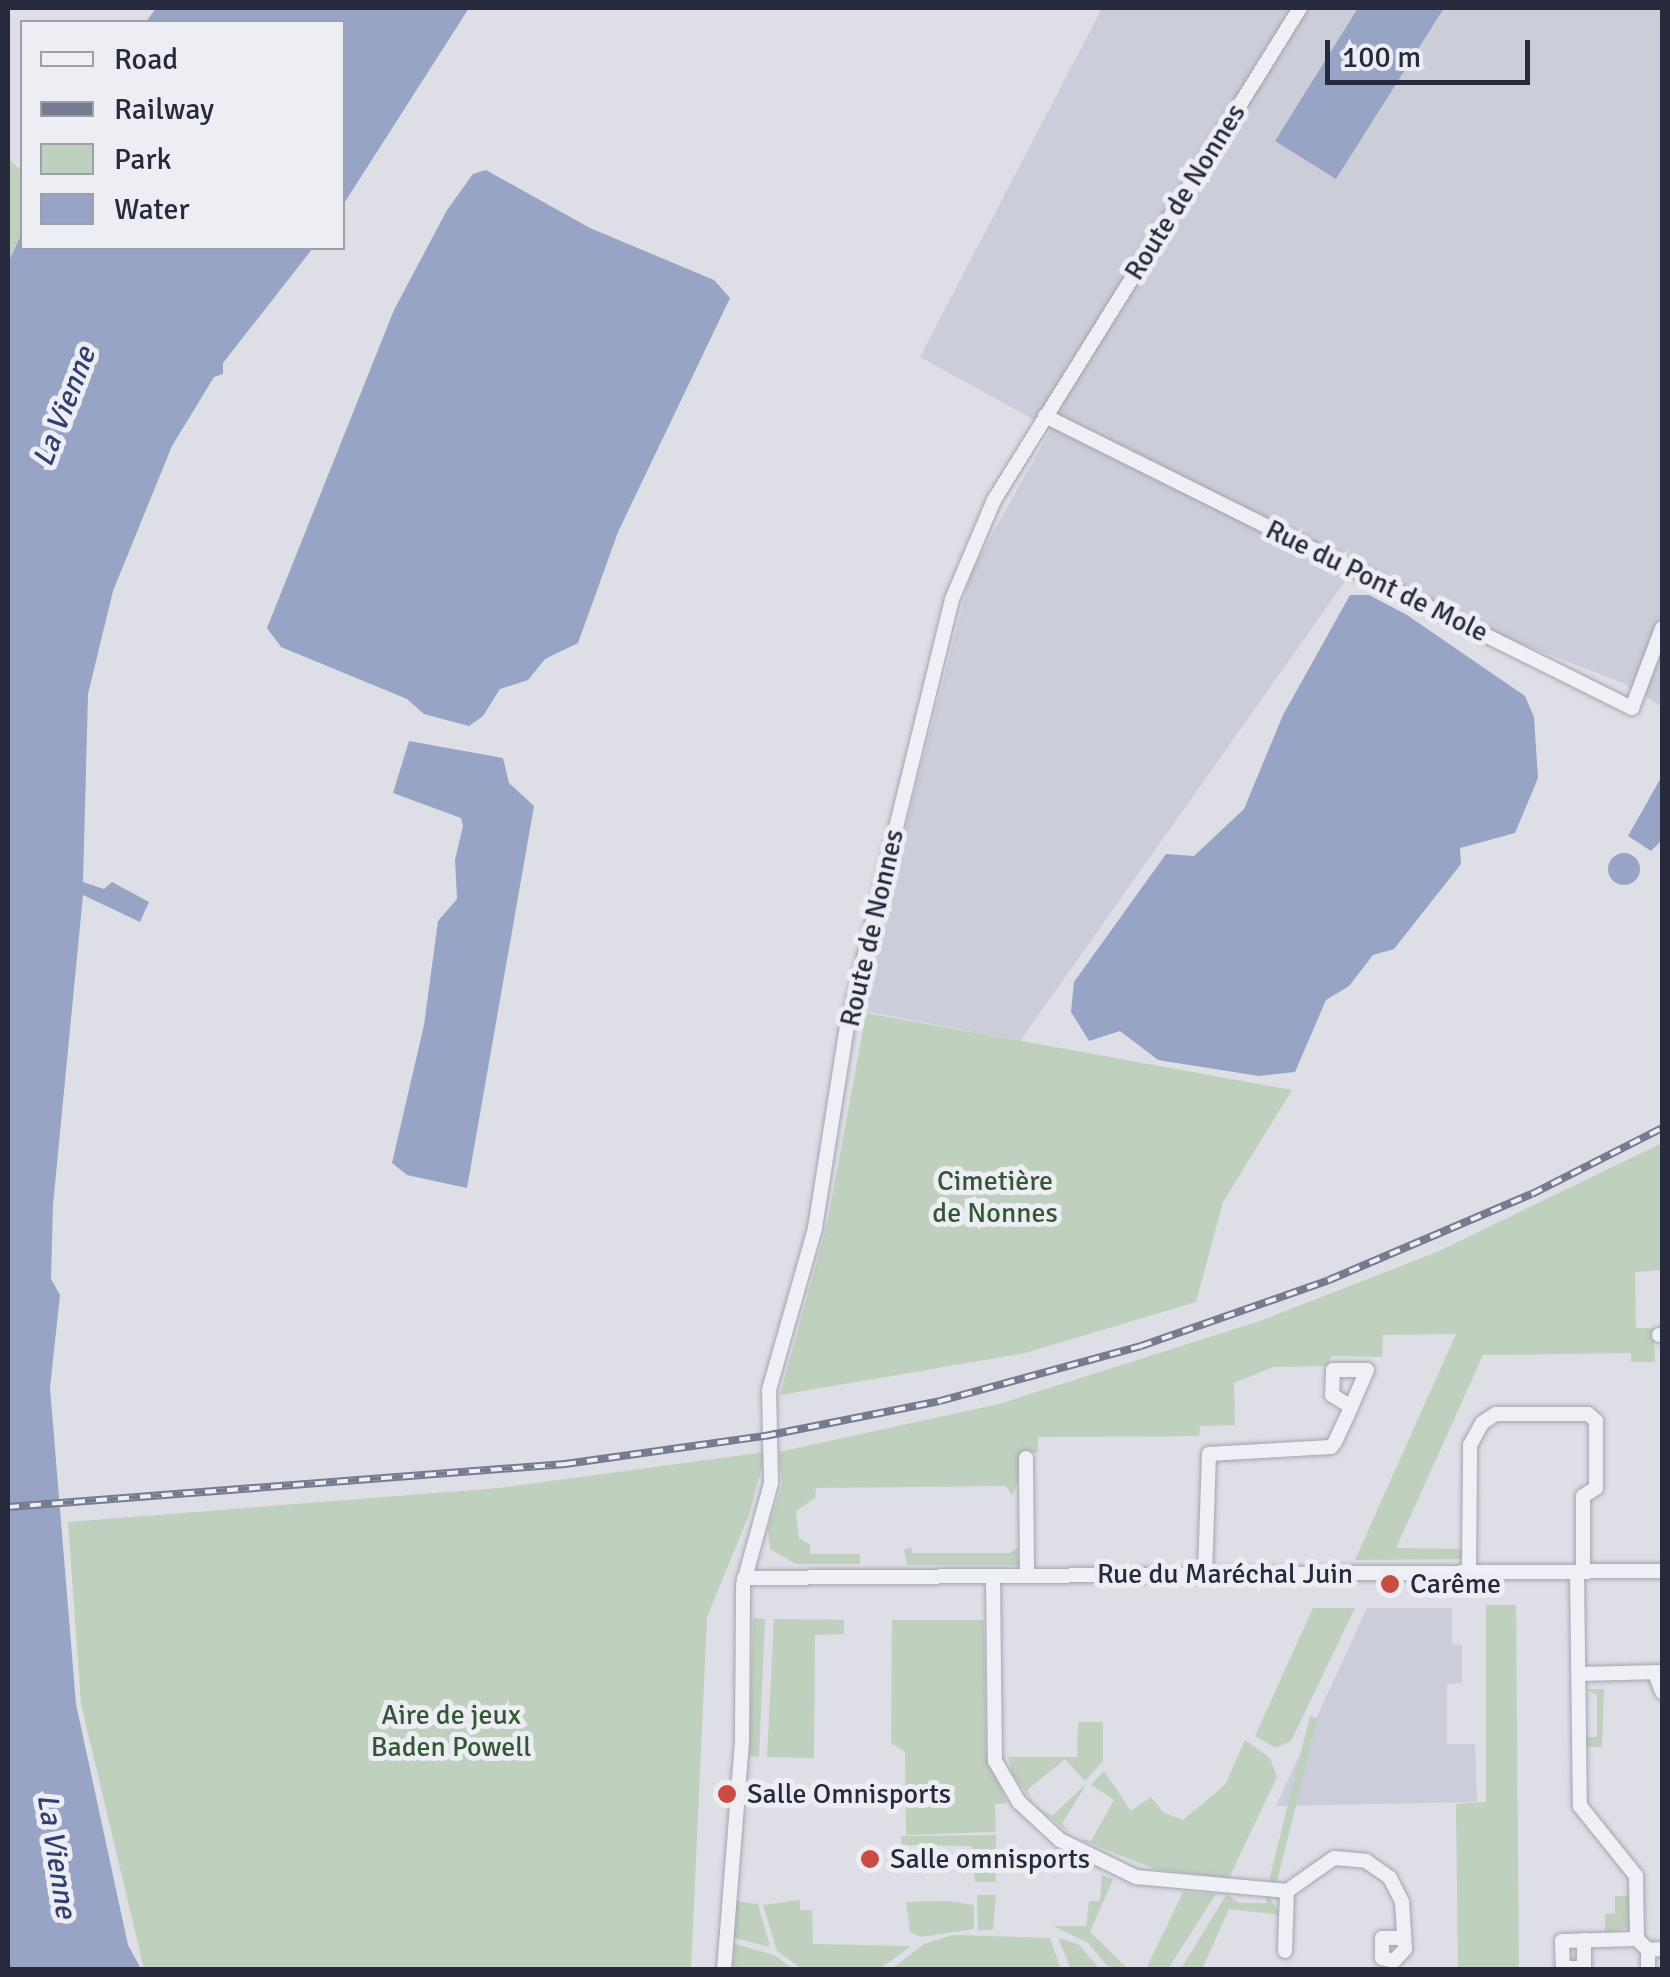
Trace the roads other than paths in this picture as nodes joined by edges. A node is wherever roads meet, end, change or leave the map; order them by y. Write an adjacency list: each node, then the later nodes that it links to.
1 (1300, 8): 2 (street, Route de Nonnes)
2 (1045, 416): 3 (street, Rue du Pont de Mole); 12 (street, Route de Nonnes)
3 (1662, 628)
4 (1351, 1407): 9 (street)
5 (1026, 1458): 11 (street)
6 (1469, 1572): 7 (street, Rue du Maréchal Juin); 7 (street); 9 (street, Rue du Maréchal Juin)
7 (1580, 1572): 8 (street, Rue du Maréchal Juin); 13 (street)
8 (1662, 1572)
9 (1205, 1574): 11 (street, Rue du Maréchal Juin)
10 (993, 1576): 11 (street, Rue du Maréchal Juin); 12 (street, Rue du Maréchal Juin); 16 (street)
11 (1027, 1576)
12 (744, 1578): 17 (street, Route de Nonnes)
13 (1579, 1674): 14 (street); 20 (street)
14 (1659, 1674): 15 (street)
15 (1662, 1692)
16 (1287, 1890): 18 (street); 21 (street)
17 (725, 1938): 22 (street, Route de Nonnes); 23 (street, Route de Nonnes)
18 (1399, 1938)
19 (1584, 1940): 20 (street)
20 (1649, 1946): 24 (street)
21 (1285, 1951)
22 (716, 1970)
23 (724, 1970)
24 (1648, 1970)

